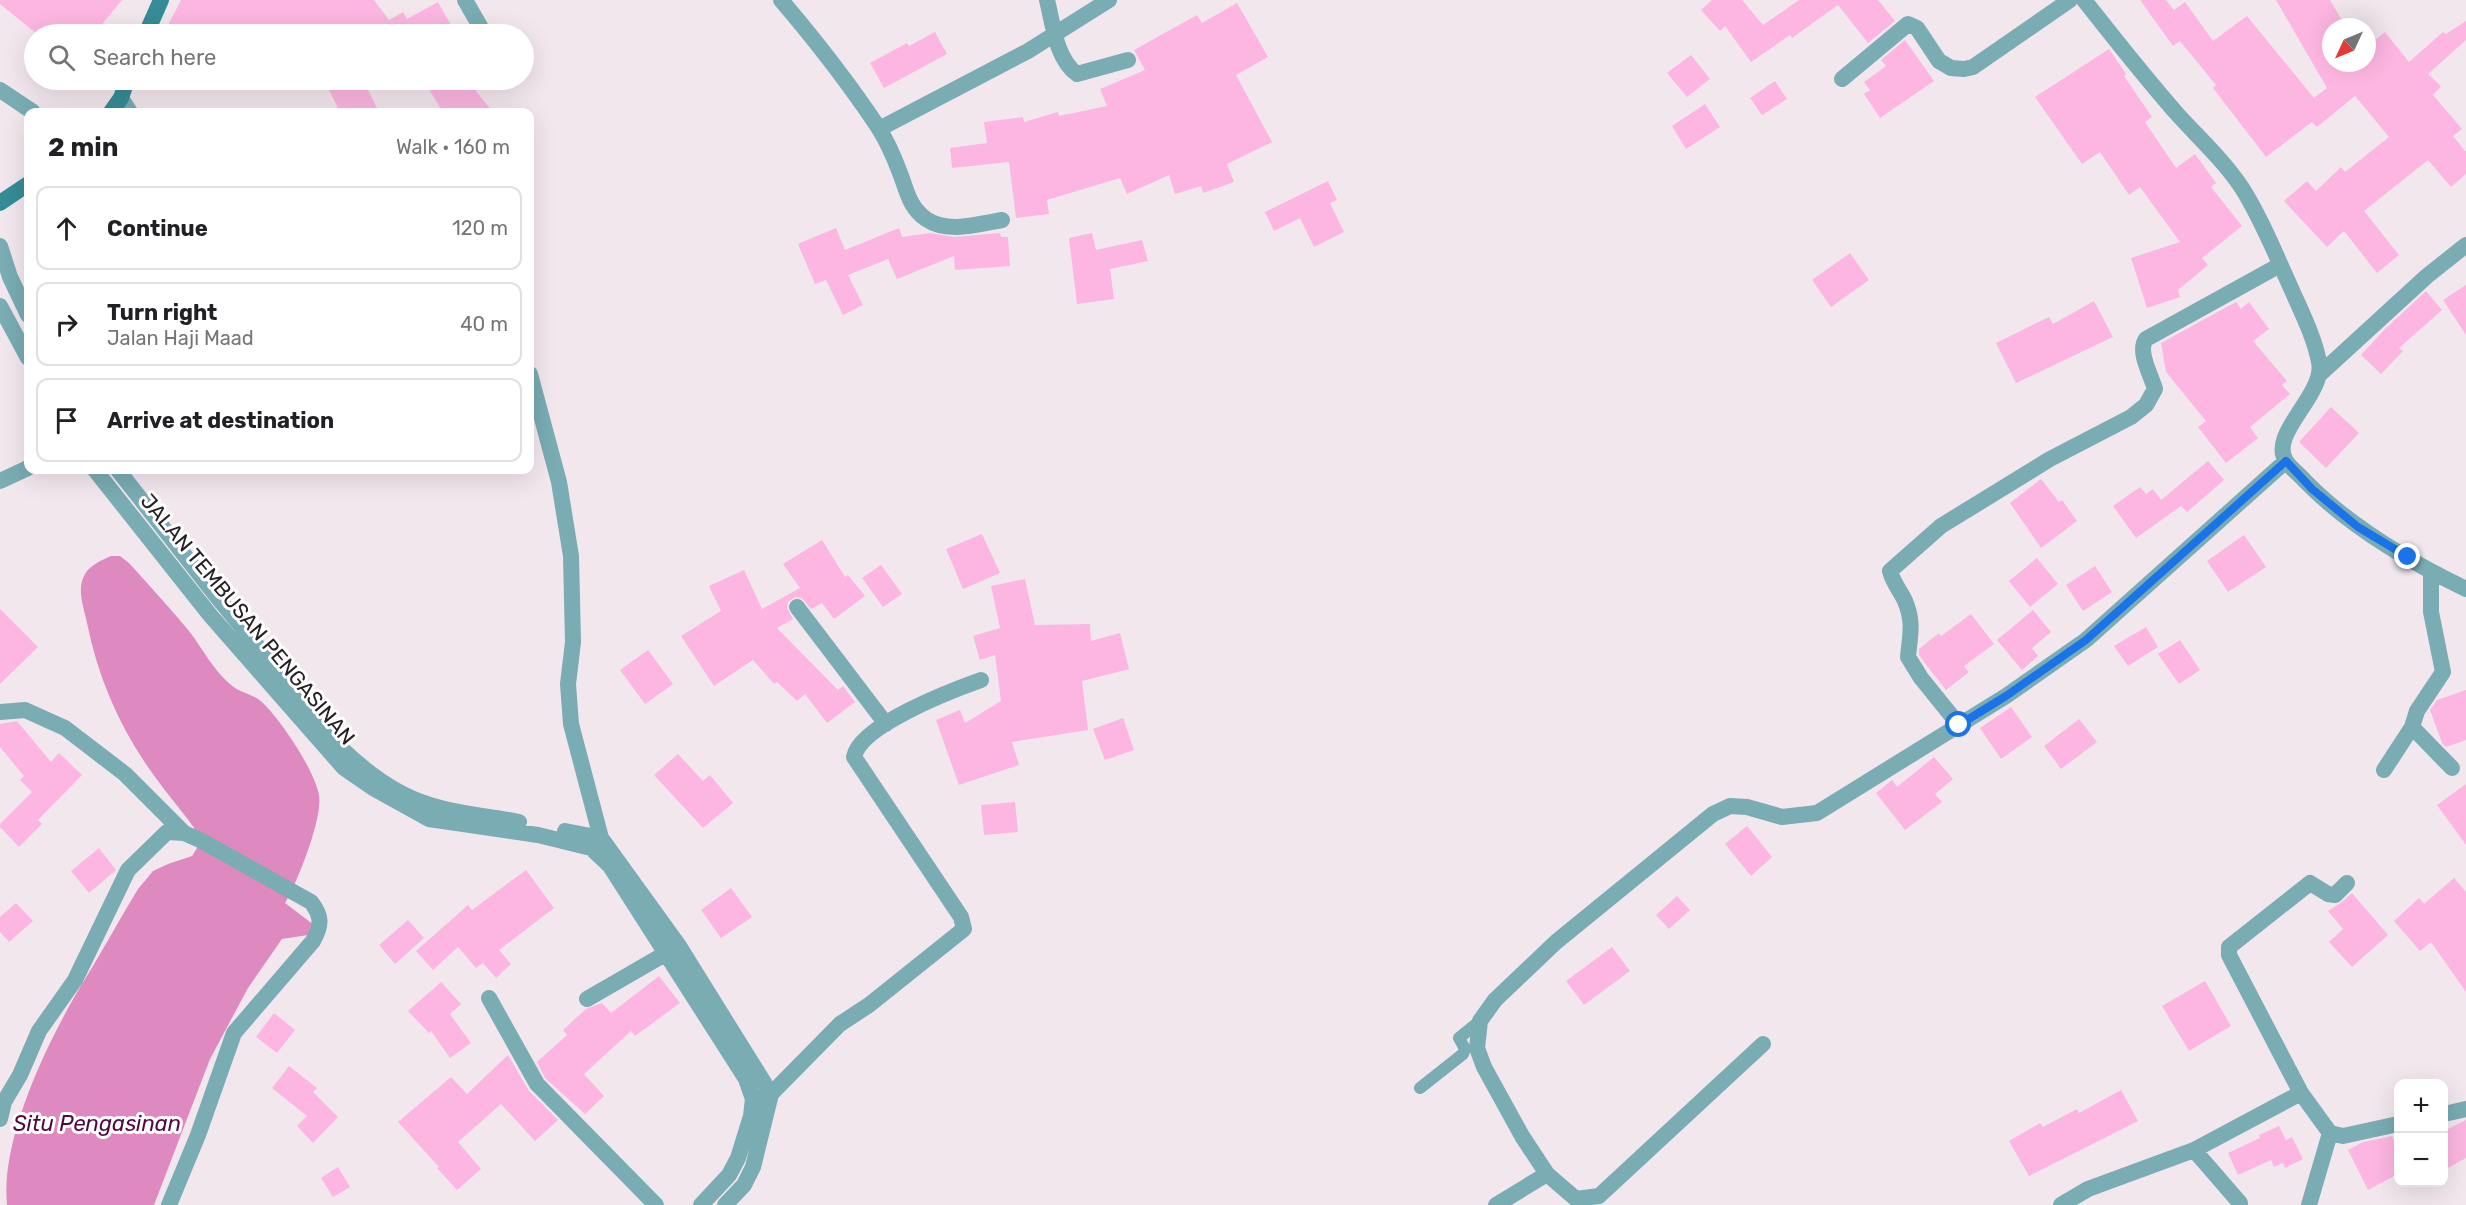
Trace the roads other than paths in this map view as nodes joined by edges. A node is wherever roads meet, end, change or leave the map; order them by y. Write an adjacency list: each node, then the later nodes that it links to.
1 (161, 0): 8 (main road)
2 (465, 0): 9 (street)
3 (781, 0): 19 (street)
4 (1047, 0): 10 (street)
5 (1109, 0): 10 (street)
6 (2070, 0): 12 (street)
7 (2084, 0): 25 (street)
8 (150, 24)
9 (479, 24)
10 (1055, 35): 11 (street); 19 (street)
11 (1128, 60)
12 (1842, 79)
13 (0, 90): 16 (street)
14 (124, 90): 15 (main road)
15 (121, 98): 17 (main road); 18 (street)
16 (27, 108)
17 (114, 108)
18 (127, 108)
19 (879, 129): 22 (street)
20 (24, 187): 21 (main road)
21 (0, 203)
22 (1002, 220)
23 (2466, 245): 29 (street)
24 (0, 246): 27 (street)
25 (2280, 265): 29 (street); 42 (street)
26 (0, 306): 28 (street)
27 (24, 307)
28 (24, 351)
29 (2320, 374): 31 (street)
30 (534, 389): 48 (street)
31 (2286, 461): 36 (street); 42 (street)
32 (24, 470): 35 (street)
33 (98, 474): 44 (street, JALAN TEMBUSAN PENGASINAN)
34 (121, 474): 44 (street, JALAN TEMBUSAN PENGASINAN)
35 (0, 481)
36 (2431, 572): 37 (street); 43 (street)
37 (2466, 589)
38 (797, 607): 41 (street)
39 (981, 680): 41 (street)
40 (0, 712): 47 (street)
41 (886, 724): 57 (street)
42 (1959, 725): 53 (street)
43 (2412, 727): 45 (street); 46 (street)
44 (348, 763): 48 (street, JALAN TEMBUSAN PENGASINAN)
45 (2452, 768)
46 (2384, 770)
47 (184, 833): 61 (street); 67 (street)
48 (596, 843): 50 (street)
49 (2348, 883): 56 (street)
50 (673, 949): 52 (street); 57 (street); 58 (street)
51 (489, 998): 68 (street)
52 (587, 999)
53 (1480, 1021): 55 (lane); 65 (street)
54 (1763, 1044): 65 (street)
55 (1420, 1088)
56 (2301, 1093): 63 (street); 64 (street)
57 (771, 1094): 58 (street); 70 (street)
58 (753, 1099): 69 (street)
59 (2466, 1109): 60 (street)
60 (2448, 1113)
61 (0, 1119)
62 (2394, 1125): 63 (street)
63 (2330, 1133): 73 (street)
64 (2194, 1150): 66 (street); 72 (street)
65 (1547, 1174): 71 (street)
66 (2240, 1203)
67 (169, 1205)
68 (656, 1205)
69 (701, 1205)
70 (725, 1205)
71 (1496, 1205)
72 (2061, 1205)
73 (2309, 1205)

